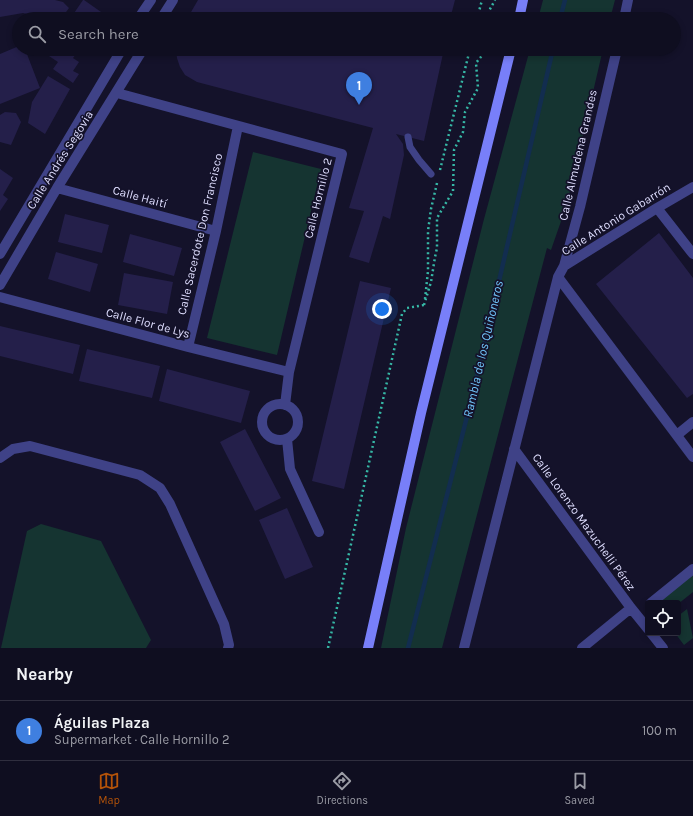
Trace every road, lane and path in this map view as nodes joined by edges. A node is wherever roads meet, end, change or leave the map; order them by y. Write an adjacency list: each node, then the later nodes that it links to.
1 (151, 0): 7 (street)
2 (173, 0): 8 (street)
3 (482, 0): 9 (path)
4 (495, 0): 10 (path)
5 (523, 0): 11 (main road)
6 (628, 0): 12 (street)
7 (143, 12)
8 (165, 12)
9 (479, 12)
10 (489, 12)
11 (520, 12)
12 (625, 12)
13 (118, 56): 26 (street, Calle Andrés Segovia)
14 (139, 56): 18 (street, Calle Andrés Segovia)
15 (482, 56): 50 (path)
16 (509, 56): 51 (main road)
17 (615, 56): 29 (street, Calle Almudena Grandes)
18 (117, 93): 19 (street, Calle Hornillo 2); 23 (street, Calle Andrés Segovia)
19 (238, 126): 25 (street, Calle Sacerdote Don Francisco); 34 (street, Calle Hornillo 2)
20 (408, 137): 21 (lane)
21 (431, 174)
22 (693, 187): 24 (street, Calle Antonio Gabarrón)
23 (57, 188): 25 (street, Calle Haití); 31 (street, Calle Andrés Segovia)
24 (657, 208): 28 (street); 29 (street, Calle Antonio Gabarrón)
25 (216, 231): 33 (street, Calle Sacerdote Don Francisco)
26 (5, 238): 27 (street, Calle Andrés Segovia)
27 (0, 254)
28 (693, 254)
29 (564, 266): 30 (street, Calle Antonio Gabarrón)
30 (558, 277): 37 (street); 39 (street, Calle Antonio Gabarrón)
31 (0, 285)
32 (0, 297): 33 (street, Calle Flor de Lys)
33 (188, 347): 34 (street, Calle Flor de Lys)
34 (289, 372): 35 (street, Calle Hornillo 2)
35 (285, 405): 38 (street); 38 (street)
36 (693, 422): 37 (street)
37 (677, 435): 40 (street)
38 (287, 439): 42 (street)
39 (514, 449): 46 (street, Calle Lorenzo Mazuchelli Pérez); 52 (street, Calle Antonio Gabarrón)
40 (693, 456)
41 (0, 458): 49 (street)
42 (319, 532)
43 (693, 569): 44 (street)
44 (655, 600)
45 (645, 606): 46 (street)
46 (634, 612): 47 (street, Calle Lorenzo Mazuchelli Pérez); 53 (street)
47 (645, 625)
48 (653, 636): 54 (street)
49 (228, 648)
50 (328, 648)
51 (368, 648)
52 (464, 648)
53 (582, 648)
54 (663, 648)

